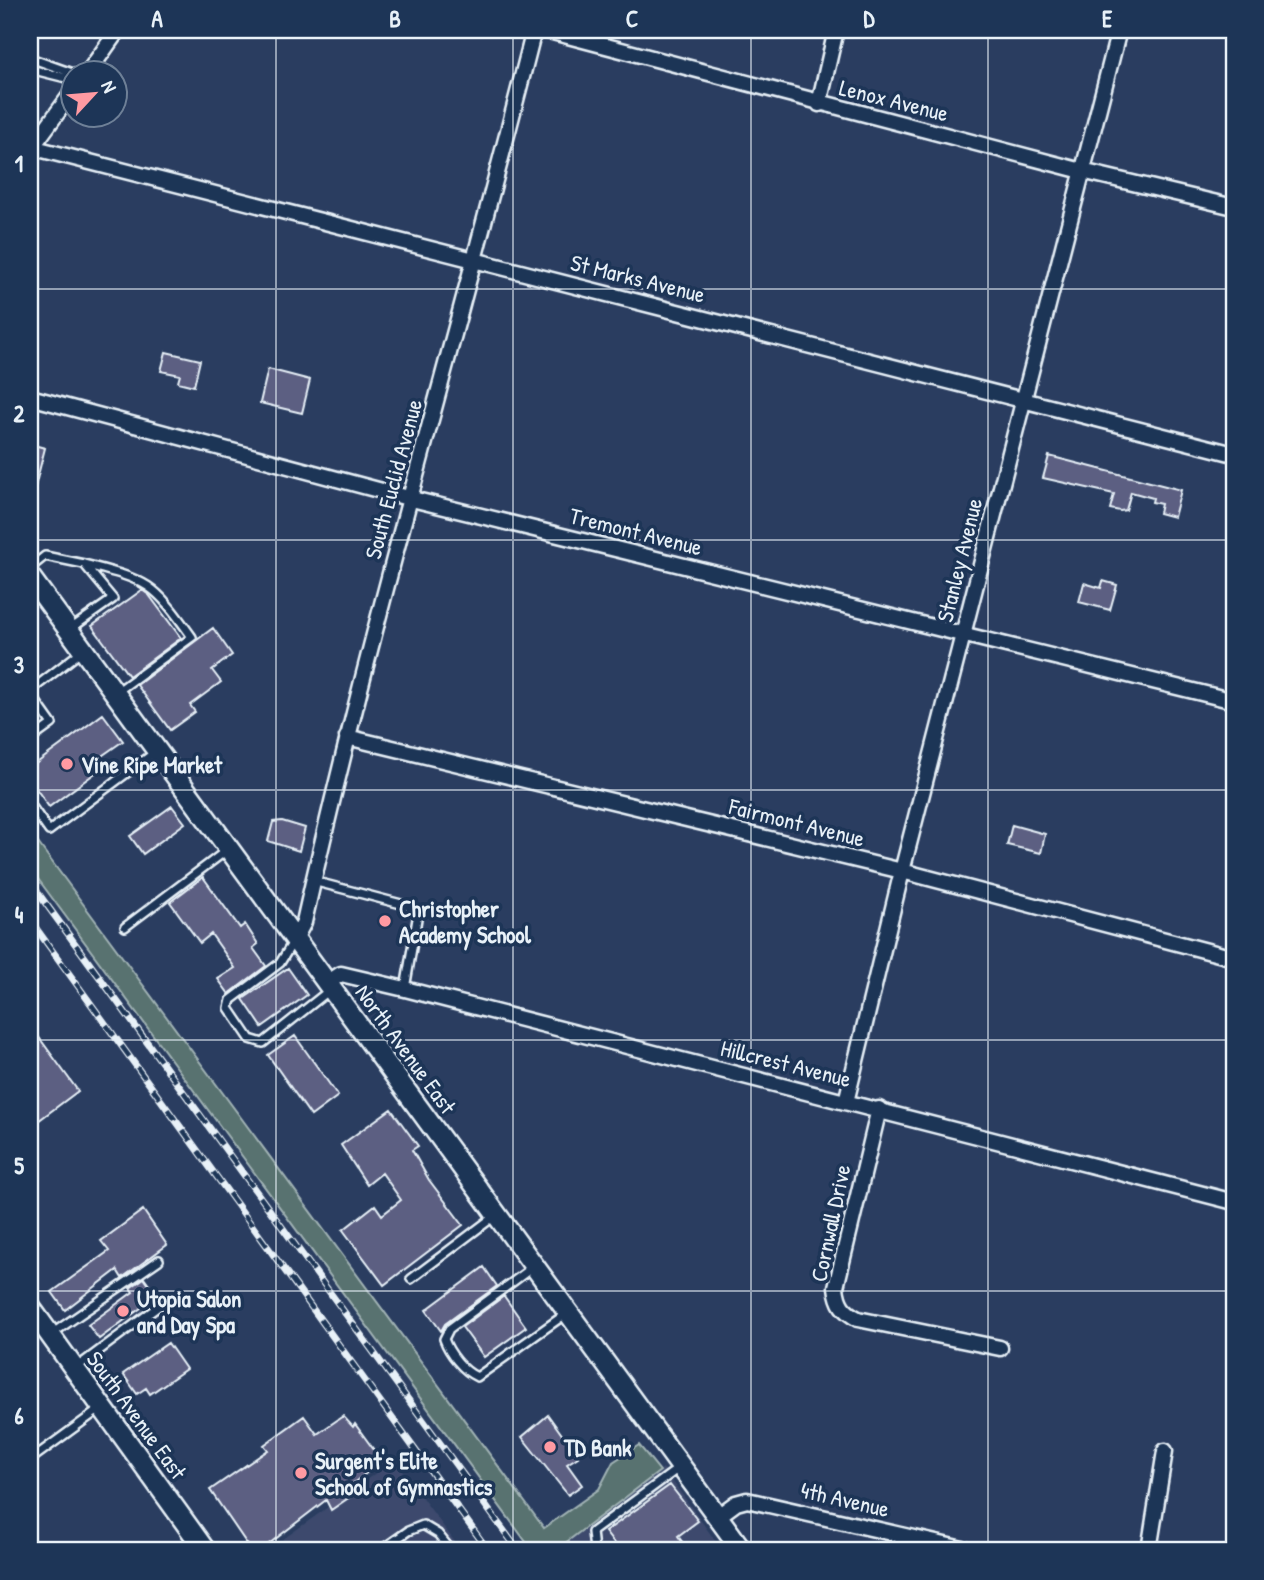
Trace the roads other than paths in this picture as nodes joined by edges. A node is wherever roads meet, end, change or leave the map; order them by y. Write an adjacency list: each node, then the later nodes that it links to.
1 (118, 30): 7 (street)
2 (534, 30): 16 (street, South Euclid Avenue)
3 (545, 30): 11 (street, Lenox Avenue)
4 (836, 30): 11 (street)
5 (1119, 30): 14 (street, Stanley Avenue)
6 (30, 58): 9 (lane)
7 (97, 60)
8 (30, 69): 10 (lane)
9 (60, 69)
10 (60, 76)
11 (819, 104): 14 (street, Lenox Avenue)
12 (60, 108): 13 (street)
13 (30, 148): 16 (street, St Marks Avenue)
14 (1082, 172): 15 (street, Lenox Avenue); 18 (street, Stanley Avenue)
15 (1234, 207)
16 (477, 260): 18 (street, St Marks Avenue); 20 (street, South Euclid Avenue)
17 (30, 397): 20 (street, Tremont Avenue)
18 (1023, 399): 19 (street, St Marks Avenue); 25 (street, Stanley Avenue)
19 (1234, 454)
20 (411, 499): 25 (street, Tremont Avenue); 30 (street, South Euclid Avenue)
21 (84, 564): 22 (lane); 24 (lane); 28 (lane)
22 (30, 568)
23 (30, 577): 24 (main road, North Avenue East)
24 (69, 631): 26 (main road, North Avenue East)
25 (964, 635): 29 (street, Tremont Avenue); 35 (street, Stanley Avenue)
26 (83, 651): 27 (lane); 28 (main road, North Avenue East)
27 (30, 692): 31 (lane)
28 (114, 694): 32 (main road, North Avenue East)
29 (1234, 701)
30 (347, 737): 35 (street, Fairmont Avenue); 36 (street, South Euclid Avenue)
31 (30, 740)
32 (156, 751): 33 (lane); 34 (main road, North Avenue East)
33 (30, 804)
34 (228, 850): 37 (lane); 38 (main road, North Avenue East)
35 (902, 871): 39 (street, Fairmont Avenue); 42 (street, Stanley Avenue)
36 (313, 881): 38 (street, South Euclid Avenue); 41 (lane)
37 (125, 926)
38 (295, 939): 40 (main road, North Avenue East); 40 (lane)
39 (1234, 958)
40 (329, 986): 41 (street, Hillcrest Avenue); 45 (main road, North Avenue East)
41 (405, 989): 42 (street, Hillcrest Avenue)
42 (846, 1102): 43 (street, Hillcrest Avenue)
43 (879, 1109): 44 (street, Hillcrest Avenue); 53 (street, Cornwall Drive)
44 (1234, 1202)
45 (496, 1215): 47 (main road, North Avenue East); 48 (lane)
46 (159, 1260): 52 (lane)
47 (534, 1266): 51 (main road, North Avenue East); 51 (lane)
48 (411, 1279)
49 (171, 1297): 54 (lane)
50 (30, 1307): 52 (main road, South Avenue East)
51 (568, 1312): 58 (main road, North Avenue East)
52 (50, 1336): 54 (main road, South Avenue East)
53 (1000, 1348)
54 (74, 1370): 55 (main road, South Avenue East)
55 (101, 1408): 57 (lane); 60 (main road, South Avenue East)
56 (1166, 1451): 66 (street)
57 (30, 1460)
58 (681, 1466): 59 (main road, North Avenue East); 63 (lane)
59 (718, 1517): 64 (main road, North Avenue East); 65 (street, 4th Avenue)
60 (205, 1550)
61 (381, 1550): 62 (lane)
62 (451, 1550)
63 (594, 1550)
64 (742, 1550)
65 (967, 1550)
66 (1149, 1550)

